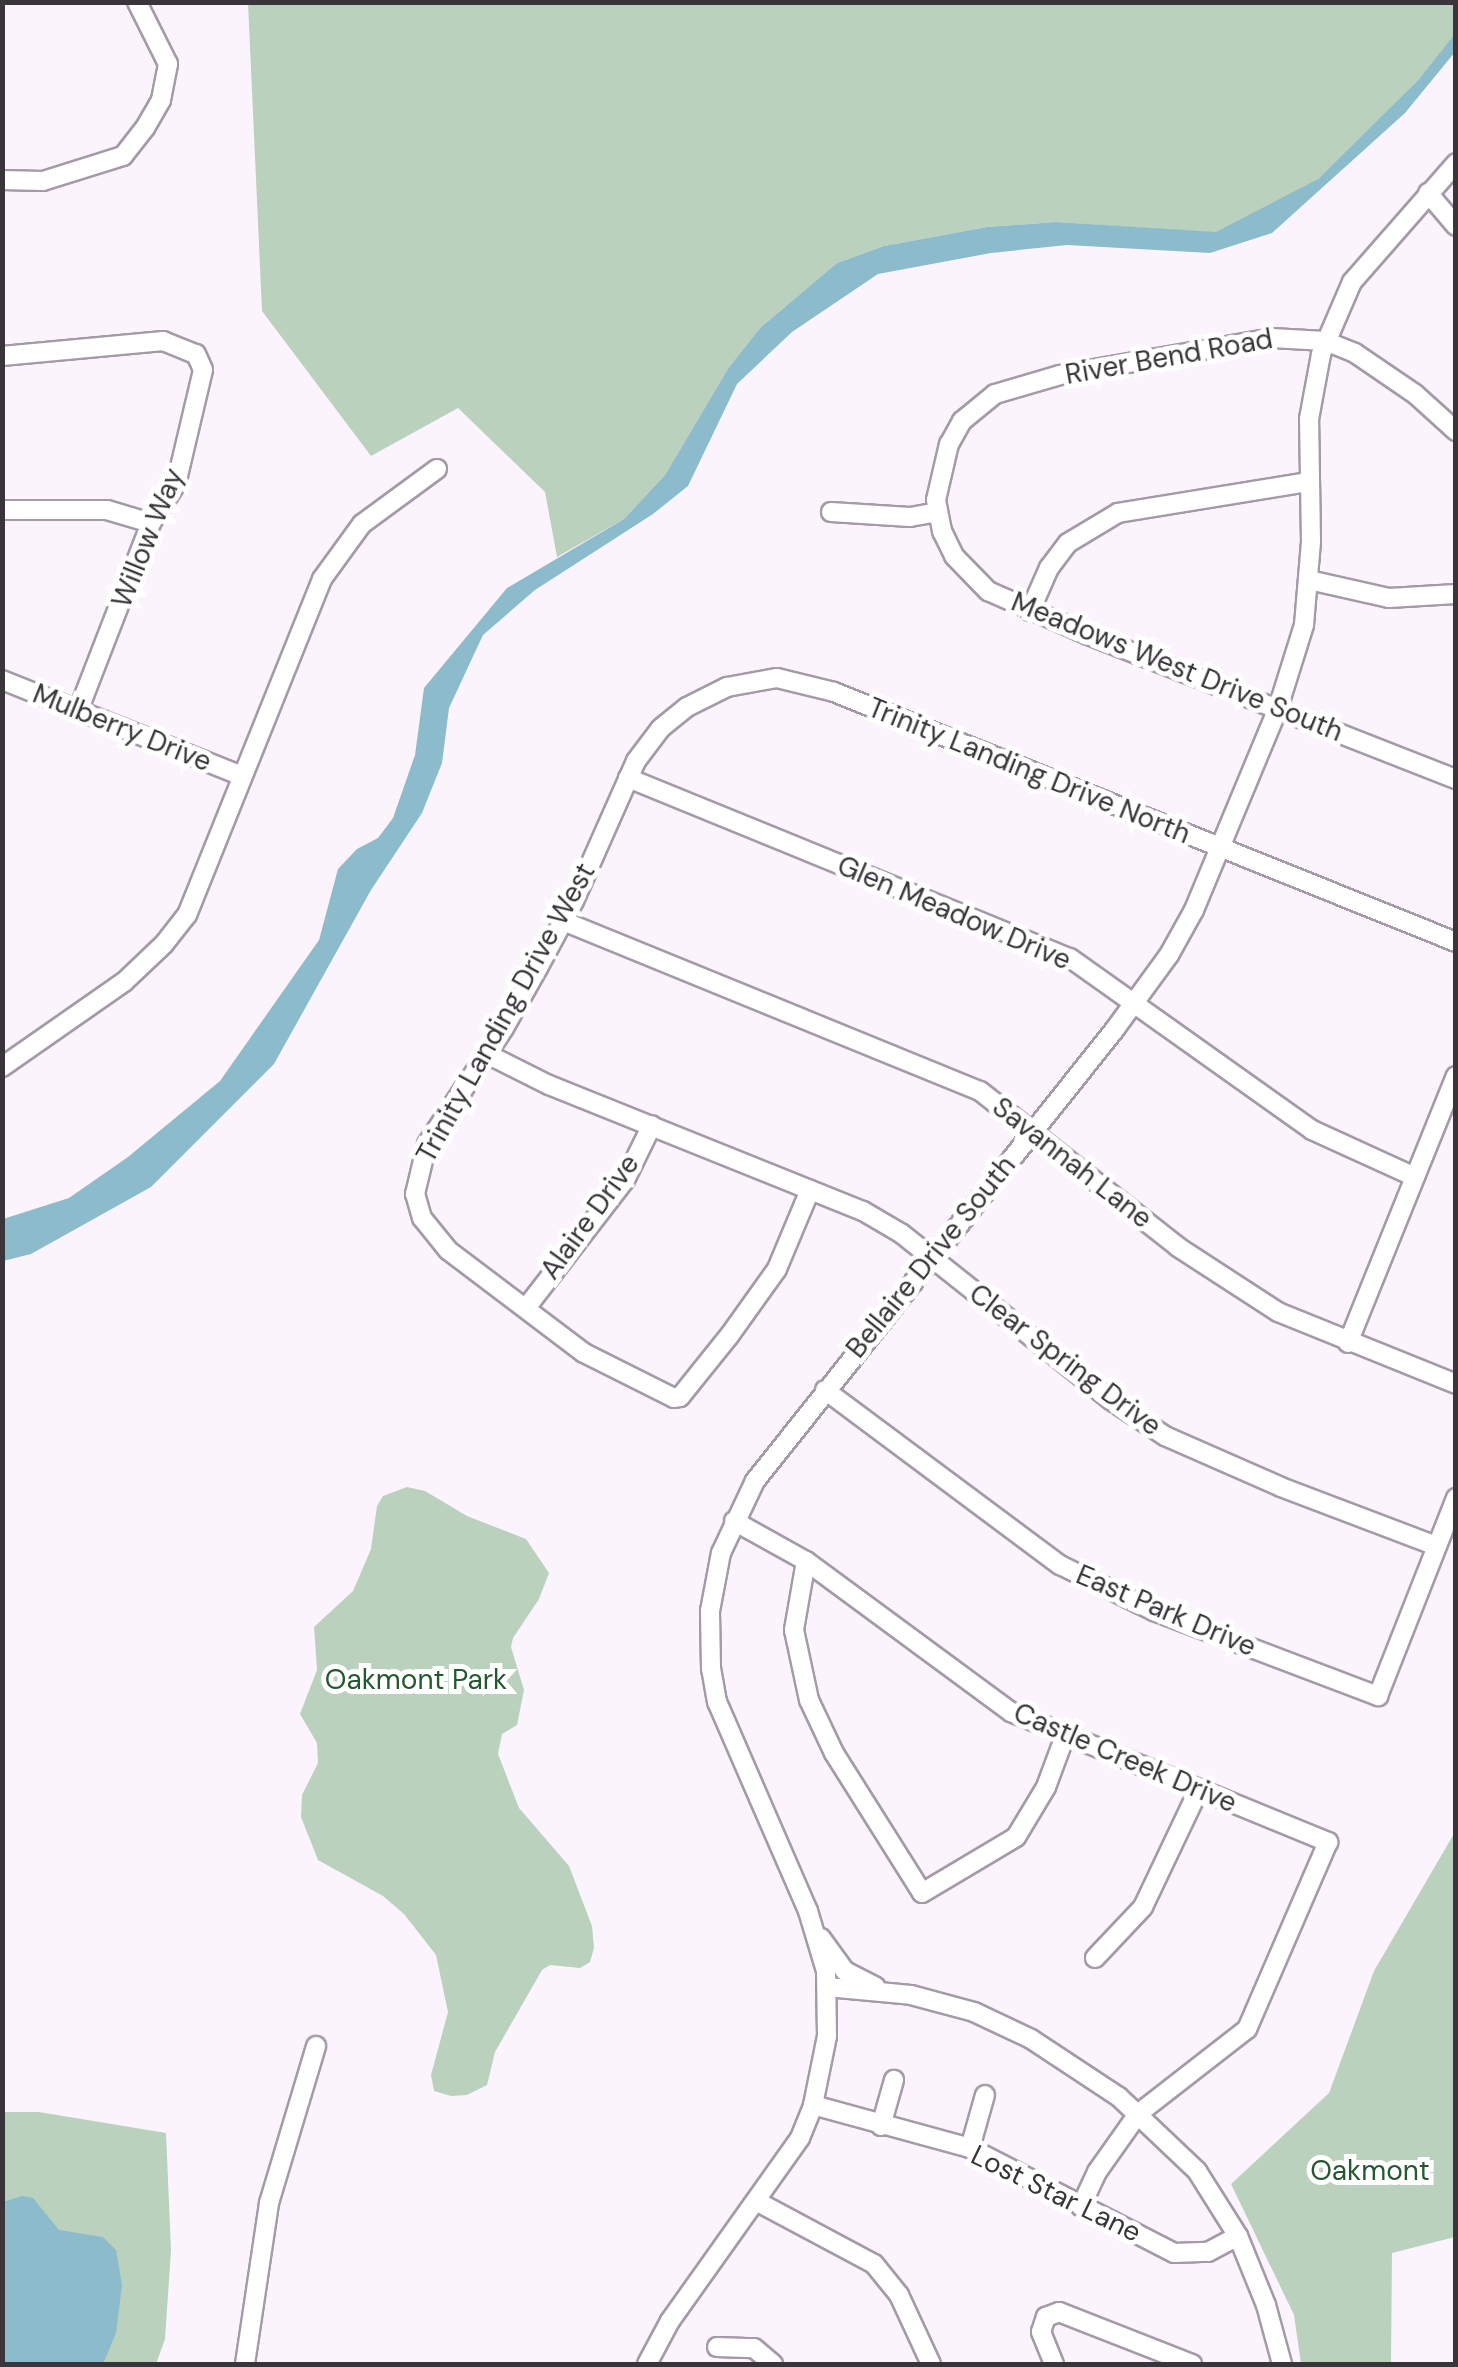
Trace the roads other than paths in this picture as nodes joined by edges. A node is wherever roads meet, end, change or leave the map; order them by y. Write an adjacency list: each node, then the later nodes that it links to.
1 (137, 2): 3 (street)
2 (1456, 163): 4 (street, Bellaire Drive South)
3 (2, 180)
4 (1428, 192): 5 (street); 6 (street, Bellaire Drive South)
5 (1456, 226)
6 (1326, 341): 8 (street, River Bend Road); 10 (street, Bellaire Drive South); 13 (street, River Bend Road)
7 (2, 356): 14 (street, Willow Way)
8 (1456, 431)
9 (437, 470): 21 (street)
10 (1307, 482): 15 (street, Bellaire Drive South); 17 (street)
11 (2, 510): 14 (street)
12 (831, 512): 13 (street)
13 (938, 512): 17 (street, Meadows West Drive South)
14 (151, 524): 20 (street, Willow Way)
15 (1309, 580): 16 (street); 19 (street, Bellaire Drive South)
16 (1456, 594)
17 (1030, 611): 19 (street, Meadows West Drive South)
18 (2, 680): 20 (street, Mulberry Drive)
19 (1278, 708): 23 (street, Meadows West Drive South); 24 (street, Bellaire Drive South)
20 (78, 711): 21 (street, Mulberry Drive)
21 (242, 776): 29 (street)
22 (628, 778): 24 (street, Trinity Landing Drive North); 25 (street, Trinity Landing Drive West); 27 (street, Glen Meadow Drive)
23 (1456, 779)
24 (1222, 847): 26 (street, Trinity Landing Drive North); 27 (street, Bellaire Drive South)
25 (563, 921): 28 (street, Trinity Landing Drive West); 32 (street, Savannah Lane)
26 (1456, 942)
27 (1135, 1002): 32 (street, Bellaire Drive South); 33 (street, Glen Meadow Drive)
28 (487, 1054): 31 (street, Clear Spring Drive); 36 (street, Trinity Landing Drive West)
29 (2, 1066)
30 (1456, 1076): 33 (street)
31 (652, 1125): 34 (street, Clear Spring Drive); 36 (street, Alaire Drive)
32 (1032, 1130): 35 (street, Bellaire Drive South); 37 (street, Savannah Lane)
33 (1415, 1177): 37 (street)
34 (810, 1190): 35 (street, Clear Spring Drive); 36 (street)
35 (930, 1257): 39 (street, Bellaire Drive South); 42 (street, Clear Spring Drive)
36 (526, 1308)
37 (1348, 1343): 38 (street, Savannah Lane)
38 (1456, 1384)
39 (825, 1390): 41 (street, Bellaire Drive South); 42 (street, East Park Drive)
40 (1456, 1498): 42 (street)
41 (734, 1521): 43 (street, Castle Creek Drive); 46 (street, Bellaire Drive South)
42 (1436, 1546)
43 (806, 1561): 44 (street, Castle Creek Drive); 44 (street)
44 (1065, 1736): 45 (street, Castle Creek Drive)
45 (1200, 1790): 47 (street); 54 (street, Castle Creek Drive)
46 (814, 1928): 48 (street, Bellaire Drive South); 49 (street)
47 (1095, 1958)
48 (827, 1987): 49 (street); 53 (street, Bellaire Drive South)
49 (884, 1991): 54 (street)
50 (316, 2046): 61 (street)
51 (894, 2080): 55 (street)
52 (985, 2095): 56 (street)
53 (813, 2106): 55 (street, Lost Star Lane); 57 (street, Bellaire Drive South)
54 (1138, 2114): 58 (street); 59 (street)
55 (881, 2126): 56 (street, Lost Star Lane)
56 (970, 2148): 58 (street, Lost Star Lane)
57 (756, 2202): 62 (street, Bellaire Drive South); 64 (street)
58 (1081, 2206): 59 (street, Lost Star Lane)
59 (1238, 2236): 67 (street)
60 (717, 2347): 63 (street)
61 (245, 2364)
62 (647, 2364)
63 (773, 2364)
64 (931, 2364)
65 (1054, 2364): 66 (street)
66 (1192, 2364)
67 (1282, 2364)

